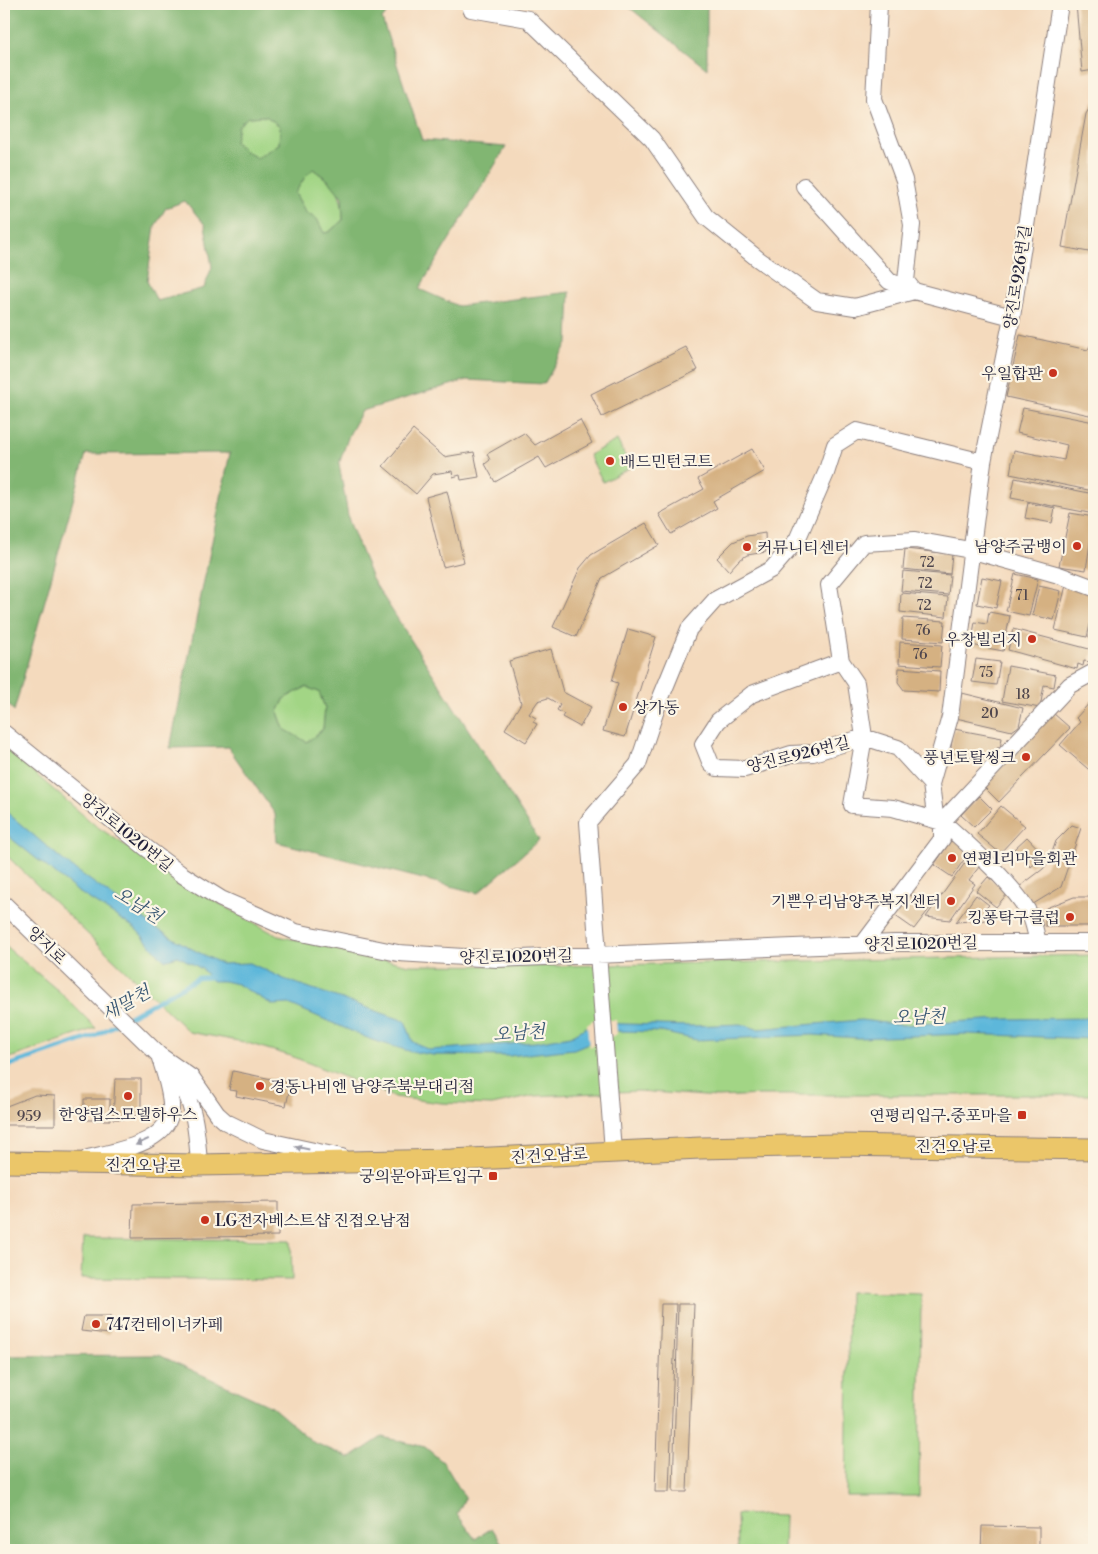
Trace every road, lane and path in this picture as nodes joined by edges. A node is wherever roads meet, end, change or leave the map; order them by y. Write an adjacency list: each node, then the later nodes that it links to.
1 (879, 4): 5 (street)
2 (1060, 4): 6 (street, 양진로926번길)
3 (471, 9): 5 (street)
4 (804, 186): 5 (street)
5 (914, 292): 6 (street)
6 (1012, 317): 7 (street, 양진로926번길)
7 (982, 462): 8 (street, 양진로926번길); 20 (street)
8 (970, 550): 9 (street, 양진로926번길); 10 (street, 양진로926번길); 14 (street, 양진로926번길)
9 (1094, 588)
10 (841, 661): 13 (street, 양진로926번길); 13 (street, 양진로926번길)
11 (1094, 672): 15 (street)
12 (4, 733): 20 (street, 양진로1020번길)
13 (864, 737): 14 (street, 양진로926번길); 15 (street)
14 (932, 784): 15 (street, 양진로926번길)
15 (942, 822): 17 (street); 19 (street)
16 (4, 904): 21 (street, 양지로)
17 (1038, 943): 18 (street, 양진로1020번길); 19 (street, 양진로1020번길)
18 (1094, 943)
19 (863, 944): 20 (street, 양진로1020번길)
20 (598, 958): 23 (street)
21 (159, 1055): 25 (street, one-way to 21); 26 (street, one-way to 26); 27 (street)
22 (1094, 1149): 23 (main road, 진건오남로)
23 (613, 1151): 25 (main road, 진건오남로)
24 (4, 1162): 26 (main road, 진건오남로)
25 (366, 1162): 27 (main road, 진건오남로)
26 (73, 1163): 27 (main road, 진건오남로)
27 (199, 1165)

